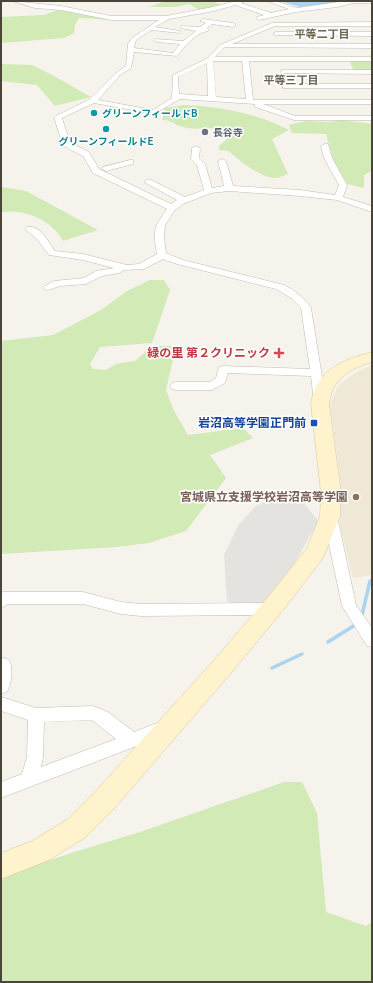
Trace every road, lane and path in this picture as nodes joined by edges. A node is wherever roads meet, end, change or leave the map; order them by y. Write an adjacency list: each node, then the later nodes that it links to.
1 (16, 1): 13 (street)
2 (242, 1): 6 (street)
3 (269, 1): 9 (street)
4 (360, 1): 5 (street); 7 (street); 8 (street)
5 (371, 1)
6 (235, 3): 11 (street); 12 (street)
7 (323, 7): 9 (street); 10 (street)
8 (372, 9)
9 (297, 10): 12 (street)
10 (331, 11)
11 (183, 15): 13 (street); 15 (street)
12 (270, 15): 14 (street)
13 (167, 18): 19 (street)
14 (259, 18)
15 (211, 22): 18 (street); 20 (street)
16 (274, 24): 17 (street); 22 (street); 26 (street)
17 (372, 24)
18 (233, 25)
19 (149, 28): 20 (street); 29 (street)
20 (202, 30): 21 (street); 25 (street)
21 (213, 31)
22 (276, 34): 23 (street); 27 (street)
23 (372, 34)
24 (157, 40): 25 (street)
25 (184, 43): 29 (street)
26 (222, 46): 27 (street); 30 (street)
27 (278, 46): 28 (street); 32 (street)
28 (372, 46)
29 (131, 50): 40 (street)
30 (210, 59): 31 (street); 38 (street); 39 (street)
31 (244, 59): 32 (street); 41 (street)
32 (280, 59): 33 (street); 34 (street)
33 (372, 59)
34 (283, 72): 35 (street); 36 (street)
35 (372, 72)
36 (286, 86): 37 (street); 42 (street)
37 (372, 86)
38 (175, 96): 39 (street); 40 (street)
39 (212, 99): 41 (street)
40 (93, 101): 44 (street)
41 (250, 102): 42 (street); 46 (street)
42 (289, 102): 43 (street)
43 (372, 102)
44 (82, 106): 45 (street); 52 (street)
45 (112, 113)
46 (372, 118)
47 (325, 146): 56 (street)
48 (90, 148): 52 (street)
49 (196, 148): 55 (street)
50 (222, 161): 54 (street)
51 (130, 162): 52 (street)
52 (102, 171): 58 (street)
53 (148, 182): 57 (street)
54 (229, 188): 55 (street); 56 (street)
55 (208, 190): 57 (street)
56 (338, 198): 59 (street)
57 (184, 200): 58 (street)
58 (172, 208): 61 (street)
59 (372, 209)
60 (30, 229): 62 (street)
61 (162, 255): 62 (street); 65 (street)
62 (127, 268): 63 (street)
63 (48, 287)
64 (372, 357): 67 (street)
65 (315, 373): 66 (street); 67 (street)
66 (176, 386)
67 (320, 404): 68 (street)
68 (330, 516): 70 (street); 71 (street)
69 (1, 602): 70 (street)
70 (271, 609): 76 (street)
71 (372, 641)
72 (4, 665): 73 (street)
73 (1, 687)
74 (1, 704): 75 (street)
75 (36, 715): 77 (street); 78 (street)
76 (170, 726): 77 (street); 80 (street)
77 (132, 741): 78 (street)
78 (29, 780): 79 (street)
79 (1, 790)
80 (1, 866)

